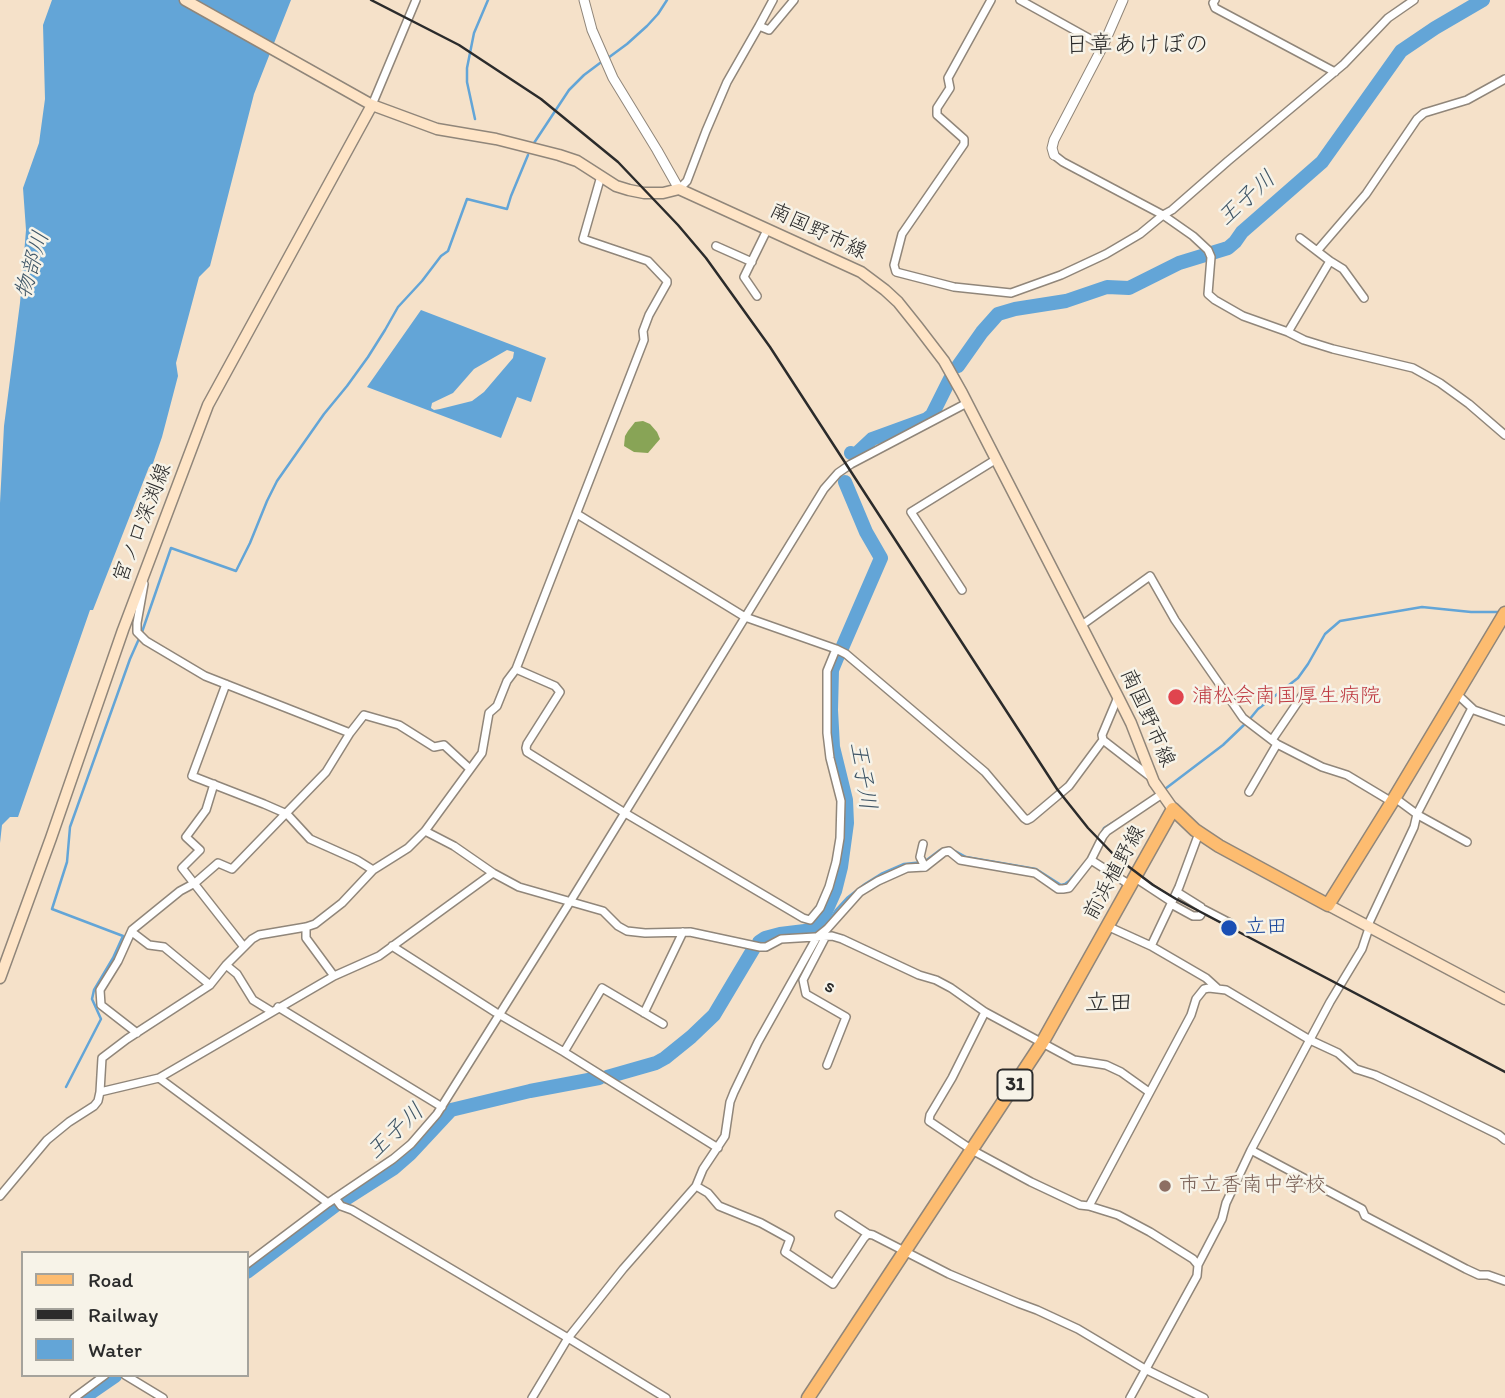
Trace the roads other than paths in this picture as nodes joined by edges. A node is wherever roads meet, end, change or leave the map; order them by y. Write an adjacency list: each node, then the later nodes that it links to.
1 (186, 0): 15 (main road)
2 (416, 0): 15 (street)
3 (584, 0): 18 (street)
4 (772, 0): 11 (street)
5 (794, 0): 11 (street)
6 (991, 0): 19 (street)
7 (1020, 0): 12 (street)
8 (1123, 0): 12 (street)
9 (1215, 0): 13 (street)
10 (1413, 0): 13 (street)
11 (759, 26): 18 (street)
12 (1103, 46): 16 (street)
13 (1335, 72): 19 (street)
14 (1505, 79): 23 (street)
15 (367, 103): 17 (main road); 33 (main road, 宮ノ口深渕線)
16 (1054, 155): 19 (street)
17 (601, 176): 18 (main road); 32 (street)
18 (679, 189): 20 (main road, 南国野市線)
19 (1163, 215): 28 (street)
20 (767, 230): 25 (street); 29 (main road, 南国野市線)
21 (1300, 238): 23 (street)
22 (716, 246): 25 (street)
23 (1317, 251): 24 (street)
24 (1330, 261): 27 (street); 28 (street)
25 (752, 262): 26 (street)
26 (757, 296)
27 (1364, 298)
28 (1288, 332): 30 (street)
29 (967, 403): 31 (main road, 南国野市線); 36 (street)
30 (1505, 435)
31 (995, 460): 34 (street); 37 (main road, 南国野市線)
32 (577, 514): 36 (street); 39 (street)
33 (146, 570): 40 (street); 88 (main road, 宮ノ口深渕線)
34 (961, 590)
35 (1505, 613): 42 (main road)
36 (745, 617): 38 (street); 56 (street)
37 (1082, 625): 43 (main road, 南国野市線); 48 (street)
38 (836, 649): 47 (street); 74 (street)
39 (516, 669): 49 (street); 56 (street)
40 (226, 684): 46 (street); 51 (street)
41 (1304, 693): 48 (street)
42 (1457, 694): 44 (street); 54 (main road)
43 (1118, 697): 47 (street); 50 (main road, 南国野市線)
44 (1472, 708): 45 (street); 58 (street)
45 (1505, 721)
46 (350, 733): 49 (street); 57 (street)
47 (1103, 740): 50 (street)
48 (1275, 742): 52 (street); 54 (street)
49 (470, 769): 59 (street)
50 (1153, 779): 53 (main road, 南国野市線)
51 (214, 785): 57 (street); 68 (street)
52 (1249, 792)
53 (1162, 794): 55 (main road, 南国野市線); 63 (street)
54 (1394, 800): 58 (street); 72 (main road)
55 (1173, 809): 60 (main road); 67 (main road, 前浜植野線 / 31)
56 (625, 813): 70 (street); 74 (street)
57 (287, 814): 65 (street); 68 (street)
58 (1417, 814): 61 (street); 78 (street)
59 (425, 831): 65 (street); 66 (street)
60 (1199, 833): 69 (street); 72 (main road)
61 (1467, 842)
62 (923, 844): 64 (street)
63 (1091, 860): 64 (street); 67 (street)
64 (925, 867): 82 (street)
65 (373, 870): 77 (street)
66 (493, 873): 70 (street); 83 (street)
67 (1132, 881): 71 (street); 76 (main road, 前浜植野線 / 31)
68 (195, 883): 79 (street); 85 (street)
69 (1177, 892): 71 (street); 73 (street)
70 (570, 902): 80 (street); 95 (street)
71 (1172, 903): 73 (street); 84 (street)
72 (1328, 905): 78 (main road)
73 (1203, 909): 75 (street)
74 (810, 920): 82 (street)
75 (1230, 923)
76 (1107, 926): 84 (street); 99 (main road, 前浜植野線 / 31)
77 (306, 927): 85 (street); 87 (street)
78 (1368, 927): 91 (main road); 98 (street)
79 (132, 932): 89 (street); 97 (street)
80 (683, 932): 82 (street); 94 (street)
81 (826, 936): 82 (street); 93 (street); 101 (street, s)
82 (814, 937): 107 (street)
83 (392, 946): 87 (street); 95 (street)
84 (1152, 946): 90 (street)
85 (244, 947): 86 (street)
86 (226, 965): 89 (street); 92 (street)
87 (334, 976): 92 (street)
88 (0, 978)
89 (210, 985): 97 (street)
90 (1218, 988): 98 (street); 104 (street)
91 (1505, 999)
92 (274, 1009): 102 (street); 105 (street)
93 (985, 1012): 99 (street); 108 (street)
94 (645, 1013): 96 (street); 100 (street)
95 (500, 1014): 100 (street); 105 (street)
96 (663, 1024)
97 (137, 1033): 103 (street)
98 (1310, 1040): 106 (street); 109 (street)
99 (1042, 1043): 104 (street); 108 (main road, 前浜植野線 / 31)
100 (564, 1052): 107 (street)
101 (827, 1065)
102 (159, 1078): 103 (street); 113 (street)
103 (100, 1092): 111 (street)
104 (1149, 1092): 114 (street)
105 (442, 1107): 112 (street)
106 (1505, 1140)
107 (718, 1148): 110 (street)
108 (972, 1150): 114 (street); 117 (main road, 前浜植野線 / 31)
109 (1251, 1150): 119 (street); 120 (street)
110 (696, 1186): 116 (street); 121 (street)
111 (0, 1196)
112 (338, 1202): 113 (street); 121 (street)
113 (328, 1203): 118 (street)
114 (1089, 1206): 119 (street)
115 (839, 1215): 116 (street)
116 (868, 1234): 117 (street)
117 (905, 1252): 122 (street); 129 (main road, 前浜植野線 / 31)
118 (248, 1263)
119 (1198, 1265): 122 (street)
120 (1505, 1281)
121 (568, 1338): 127 (street); 128 (street)
122 (1144, 1369): 130 (street); 131 (street)
123 (102, 1377): 125 (street)
124 (128, 1377): 126 (street)
125 (74, 1398)
126 (163, 1398)
127 (532, 1398)
128 (666, 1398)
129 (808, 1398)
130 (1130, 1398)
131 (1204, 1398)

